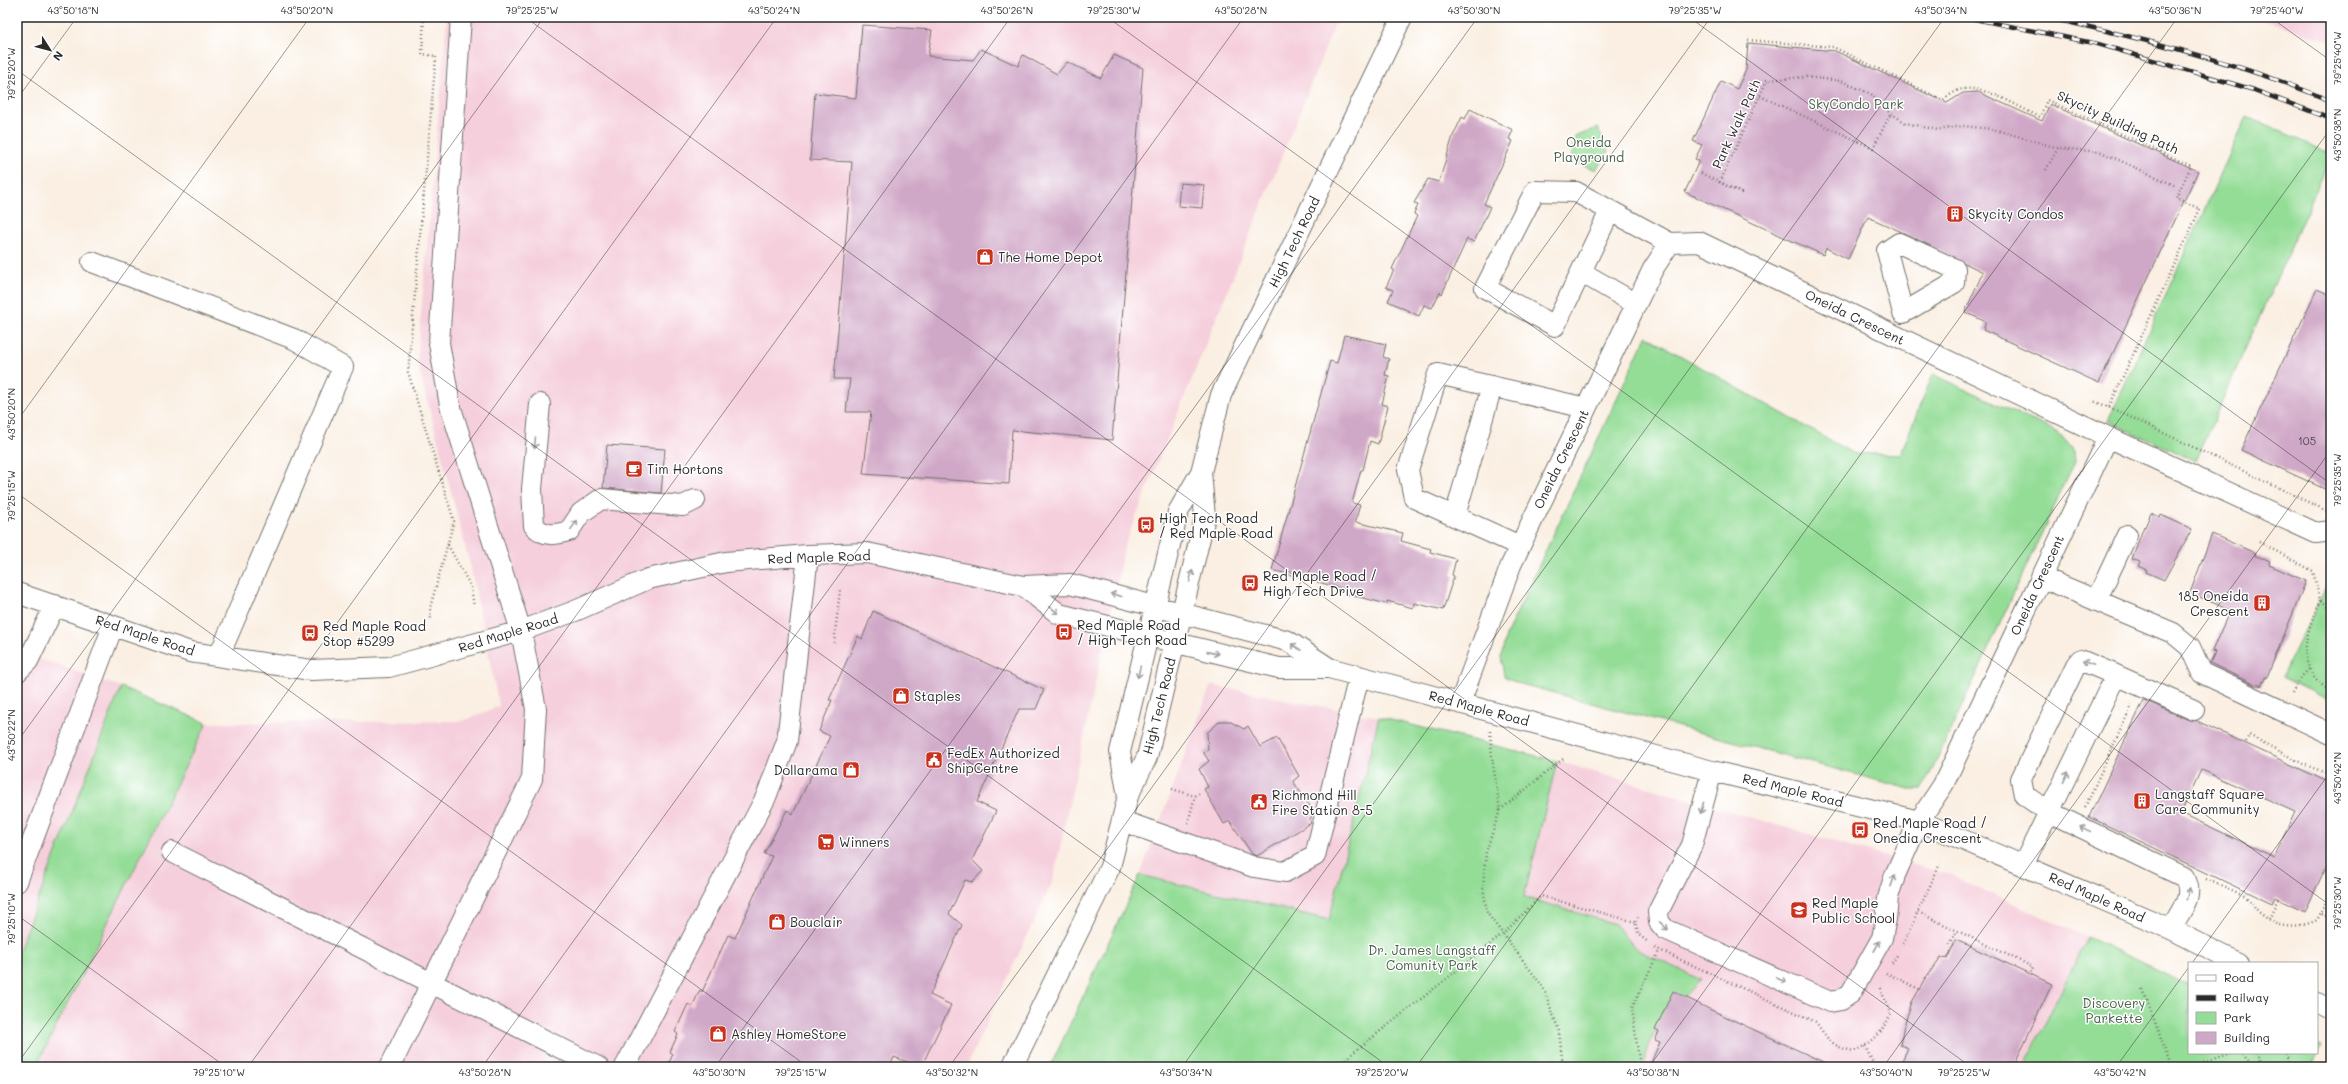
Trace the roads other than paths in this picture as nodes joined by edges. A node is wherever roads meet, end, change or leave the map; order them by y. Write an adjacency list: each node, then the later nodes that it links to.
1 (461, 17): 31 (street)
2 (1398, 26): 16 (street, High Tech Road)
3 (1610, 211): 5 (street); 8 (street); 8 (street)
4 (1895, 230): 6 (street)
5 (1670, 244): 9 (street, Oneida Crescent); 11 (street, Oneida Crescent)
6 (1887, 251): 10 (street); 10 (street)
7 (92, 262): 34 (street)
8 (1581, 272): 9 (street)
9 (1636, 304): 14 (street, Oneida Crescent)
10 (1903, 313): 11 (street)
11 (1892, 334): 15 (street, Oneida Crescent)
12 (1492, 386): 14 (street); 18 (street); 18 (street)
13 (540, 404): 17 (street, one-way to 17)
14 (1586, 408): 21 (street, Oneida Crescent)
15 (2108, 437): 19 (street); 23 (street, Oneida Crescent)
16 (1201, 472): 28 (street, High Tech Road); 29 (street, High Tech Road, one-way to 16)
17 (695, 500)
18 (1455, 516): 21 (street)
19 (2331, 531)
20 (2127, 535): 26 (street)
21 (1520, 546): 39 (street, Oneida Crescent)
22 (808, 554): 24 (street, Red Maple Road); 31 (street, Red Maple Road); 57 (street)
23 (2041, 577): 26 (street); 46 (street, Oneida Crescent)
24 (1023, 586): 28 (street, Red Maple Road, one-way to 24); 32 (street, Red Maple Road, one-way to 32)
25 (17, 593): 27 (street, Red Maple Road)
26 (2096, 600): 41 (street)
27 (55, 605): 30 (street, Red Maple Road); 36 (street)
28 (1154, 605): 29 (street, Red Maple Road); 32 (street, High Tech Road)
29 (1182, 614): 33 (street, High Tech Road); 35 (street, Red Maple Road, one-way to 29)
30 (113, 626): 34 (street, Red Maple Road); 49 (street)
31 (521, 631): 34 (street, Red Maple Road); 52 (street)
32 (1147, 634): 33 (street, Red Maple Road); 43 (street, High Tech Road, one-way to 43)
33 (1175, 644): 35 (street, Red Maple Road, one-way to 35); 43 (street, High Tech Road)
34 (219, 656)
35 (1329, 668): 38 (street, Red Maple Road)
36 (17, 672)
37 (2116, 675): 40 (street); 44 (street, one-way to 37); 44 (street, one-way to 44)
38 (1359, 676): 39 (street, Red Maple Road); 45 (street)
39 (1460, 703): 42 (street, Red Maple Road)
40 (2194, 710)
41 (2331, 734)
42 (1712, 770): 46 (street, Red Maple Road); 46 (street, Oneida Crescent, one-way to 46)
43 (1128, 796): 45 (street, High Tech Road)
44 (2049, 812): 48 (street); 50 (street, one-way to 44)
45 (1122, 821): 58 (street, High Tech Road)
46 (1919, 821): 48 (street, Red Maple Road)
47 (172, 852): 52 (street)
48 (2023, 865): 50 (street, Red Maple Road)
49 (17, 882)
50 (2171, 929): 51 (street, Red Maple Road)
51 (2236, 962)
52 (432, 983): 55 (street); 56 (street)
53 (2318, 1004): 54 (street)
54 (2331, 1010)
55 (390, 1067)
56 (598, 1067)
57 (625, 1067)
58 (1012, 1067)

